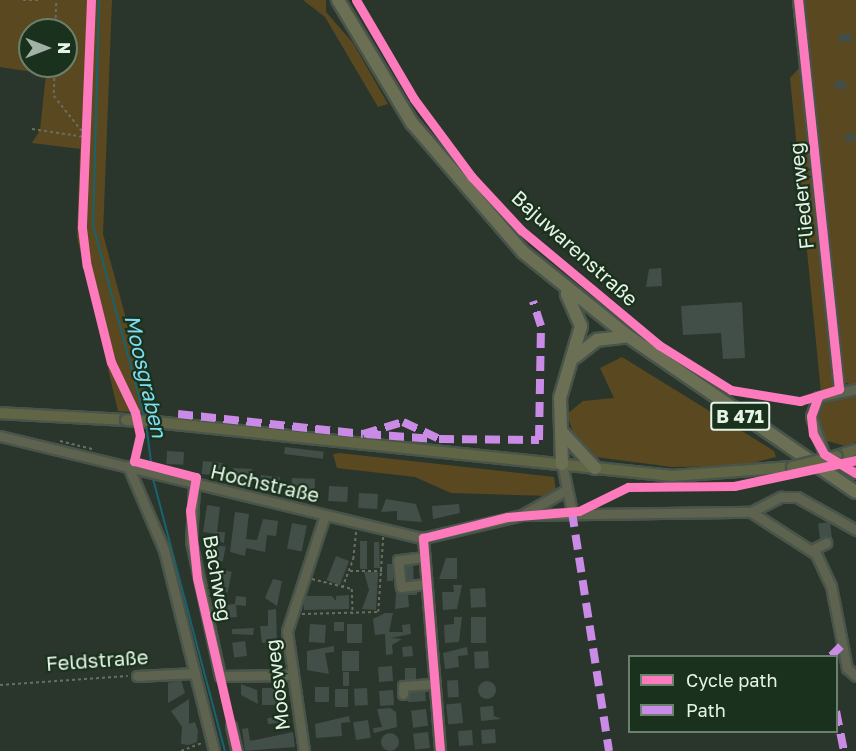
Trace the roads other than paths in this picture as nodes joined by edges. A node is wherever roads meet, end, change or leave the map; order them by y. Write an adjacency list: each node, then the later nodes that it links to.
1 (338, 0): 3 (highway, B 471)
2 (798, 0): 6 (street, Fliederweg)
3 (564, 288): 4 (highway, B 471); 5 (highway)
4 (628, 336): 5 (highway); 18 (highway, B 471)
5 (575, 357): 9 (highway)
6 (839, 389): 7 (street); 15 (street)
7 (856, 389)
8 (0, 413): 13 (main road, bridge)
9 (561, 430): 13 (highway); 14 (highway)
10 (0, 436): 12 (street, Hochstraße)
11 (856, 450): 14 (main road, bridge)
12 (131, 463): 16 (street, Hochstraße); 31 (street)
13 (561, 464): 14 (main road); 17 (street)
14 (595, 468)
15 (856, 473)
16 (194, 486): 21 (street, Hochstraße); 32 (street, Bachweg)
17 (566, 490): 19 (street); 22 (street)
18 (856, 492)
19 (573, 512): 20 (street, Hochstraße); 22 (street, Hochstraße)
20 (751, 512): 23 (street); 26 (street)
21 (326, 515): 24 (street, Hochstraße); 32 (street, Moosweg)
22 (522, 515): 24 (street, Hochstraße)
23 (856, 530)
24 (423, 538): 27 (street)
25 (826, 543): 26 (street)
26 (811, 550): 30 (street)
27 (424, 557): 28 (street); 28 (street)
28 (426, 584): 35 (street)
29 (856, 660): 30 (street)
30 (846, 665): 34 (street)
31 (195, 673): 33 (street, Feldstraße); 38 (street)
32 (291, 675): 40 (street, Moosweg)
33 (137, 676)
34 (856, 676)
35 (435, 684): 36 (street); 41 (street)
36 (403, 694)
37 (231, 726): 39 (street)
38 (214, 751)
39 (237, 751)
40 (304, 751)
41 (440, 751)

